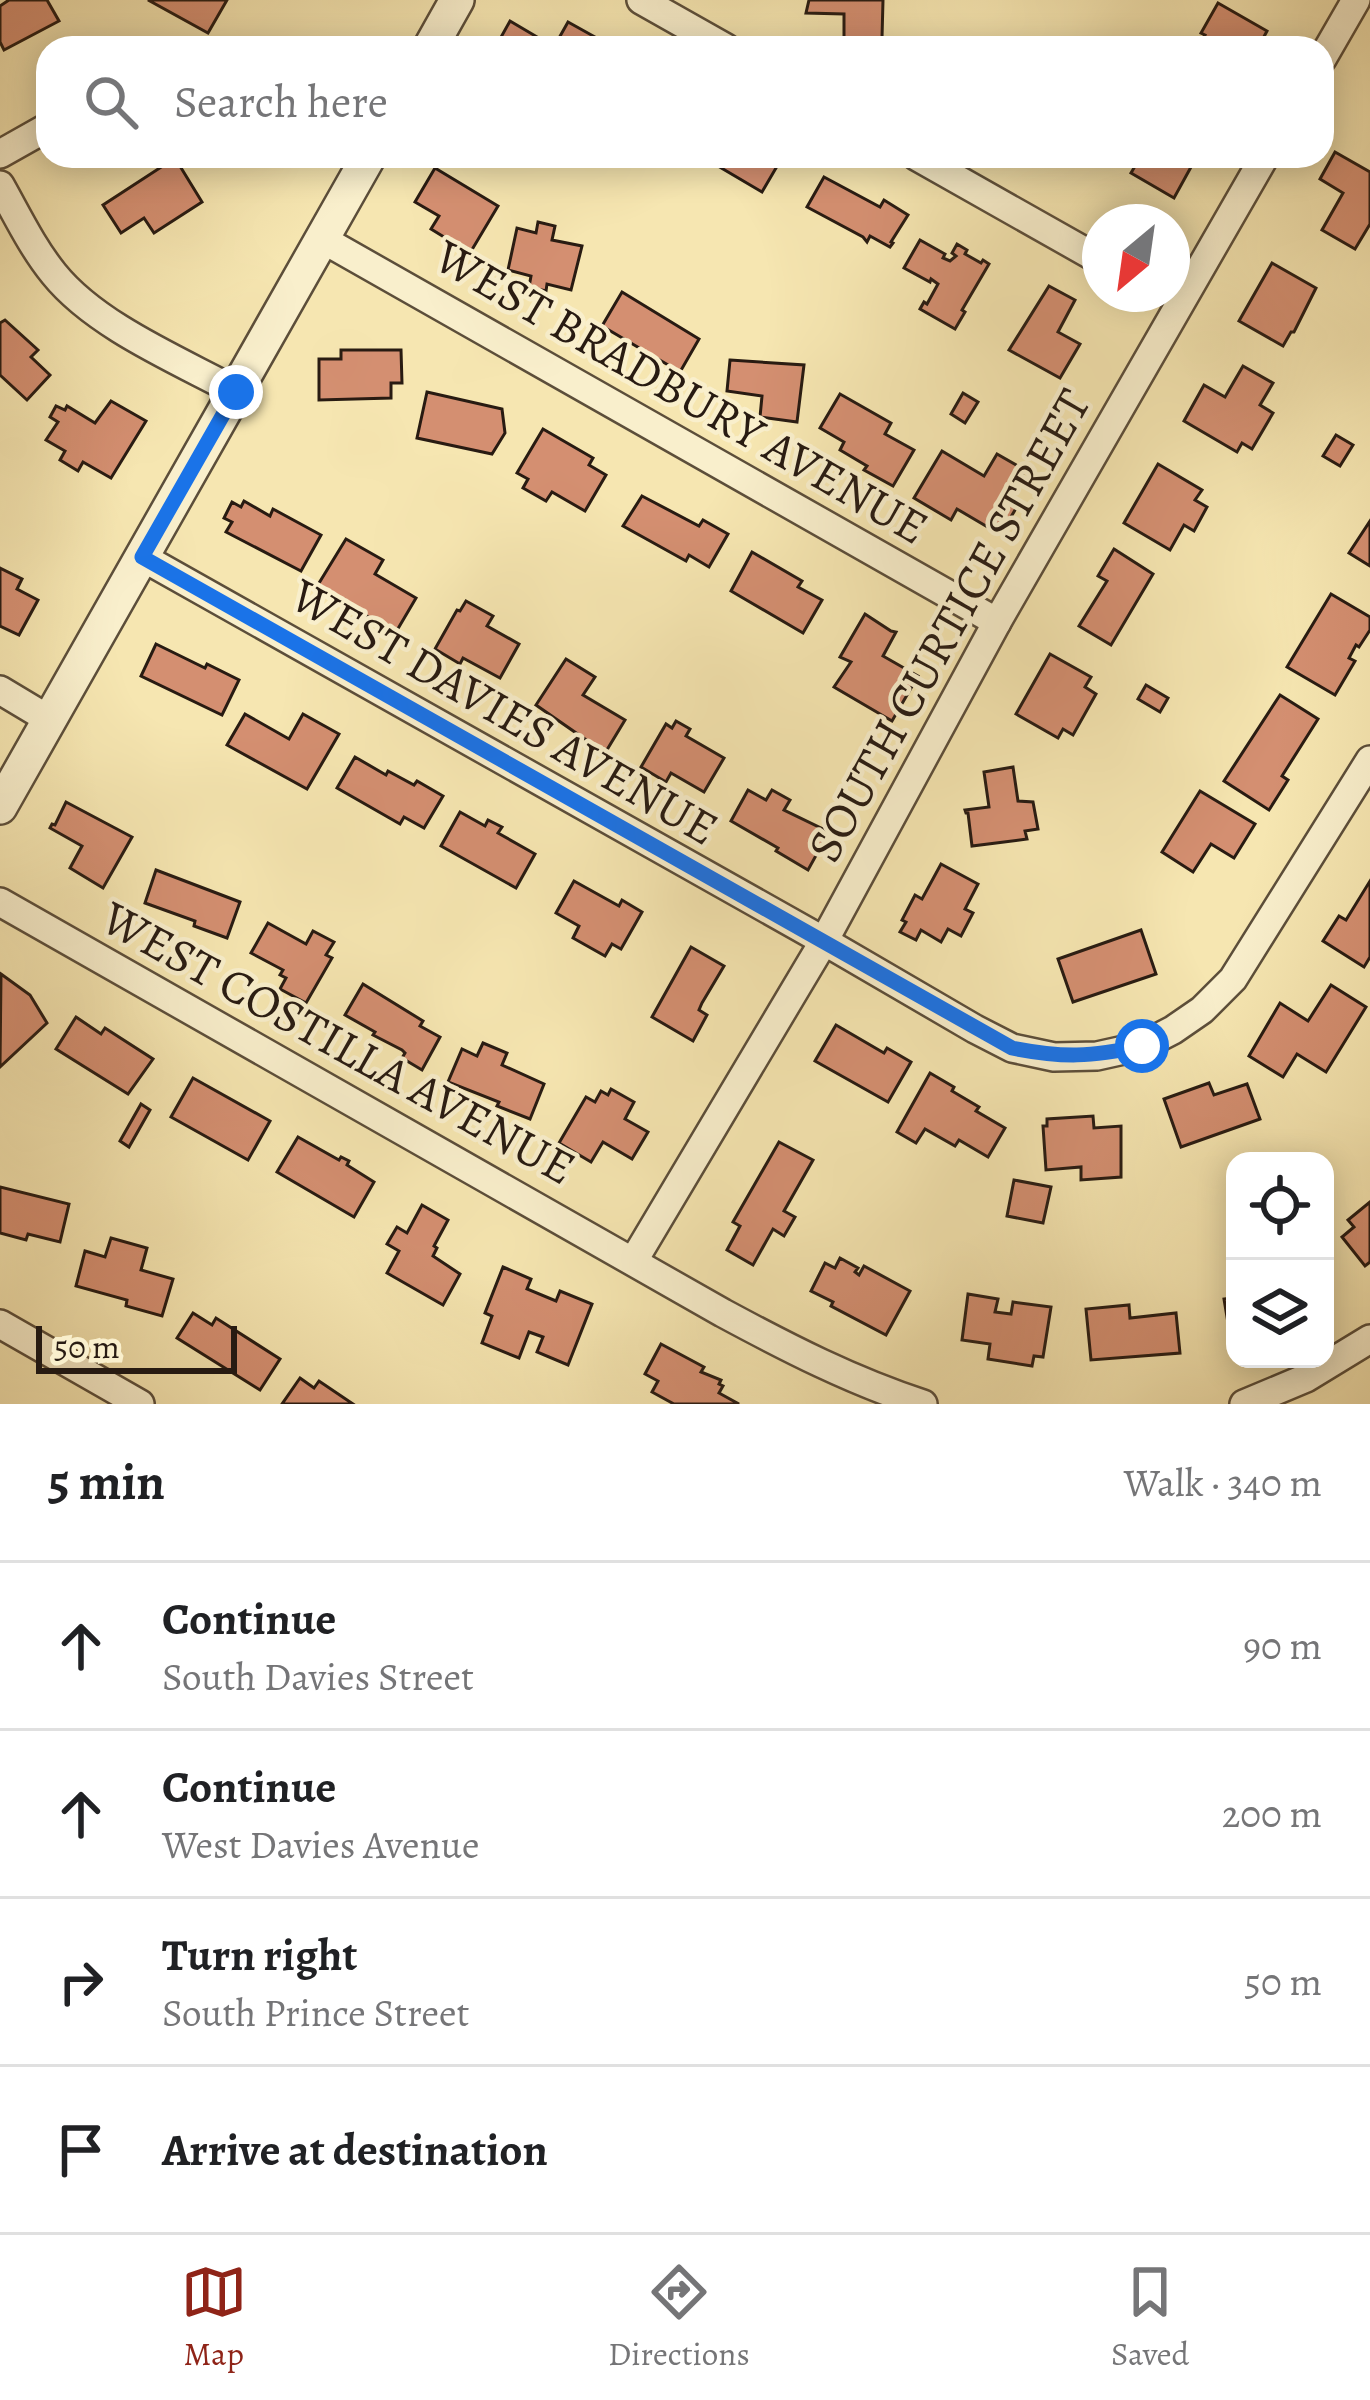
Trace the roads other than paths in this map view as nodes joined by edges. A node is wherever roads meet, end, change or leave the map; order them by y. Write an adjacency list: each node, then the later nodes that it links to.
1 (457, 0): 4 (street)
2 (641, 0): 5 (street)
3 (1356, 0): 6 (street)
4 (437, 36)
5 (705, 36)
6 (1334, 38)
7 (36, 134): 8 (street)
8 (0, 154)
9 (362, 168): 13 (street)
10 (937, 168): 14 (street)
11 (1257, 168): 15 (street, SOUTH CURTICE STREET)
12 (0, 185): 17 (street)
13 (322, 239): 17 (street); 19 (street, WEST BRADBURY AVENUE)
14 (1082, 250)
15 (1190, 268)
16 (1163, 312): 19 (street, SOUTH CURTICE STREET)
17 (236, 392): 18 (street)
18 (142, 557): 21 (street); 25 (street, WEST DAVIES AVENUE)
19 (997, 622): 25 (street, SOUTH CURTICE STREET)
20 (0, 690): 21 (street)
21 (50, 720): 23 (street)
22 (1370, 760): 25 (street, WEST DAVIES AVENUE)
23 (0, 807)
24 (0, 902): 26 (street, WEST COSTILLA AVENUE)
25 (824, 940): 26 (street, SOUTH CURTICE STREET)
26 (634, 1260): 30 (street, WEST COSTILLA AVENUE)
27 (0, 1324): 29 (street)
28 (1370, 1340): 31 (street)
29 (140, 1404)
30 (923, 1404)
31 (1244, 1404)

